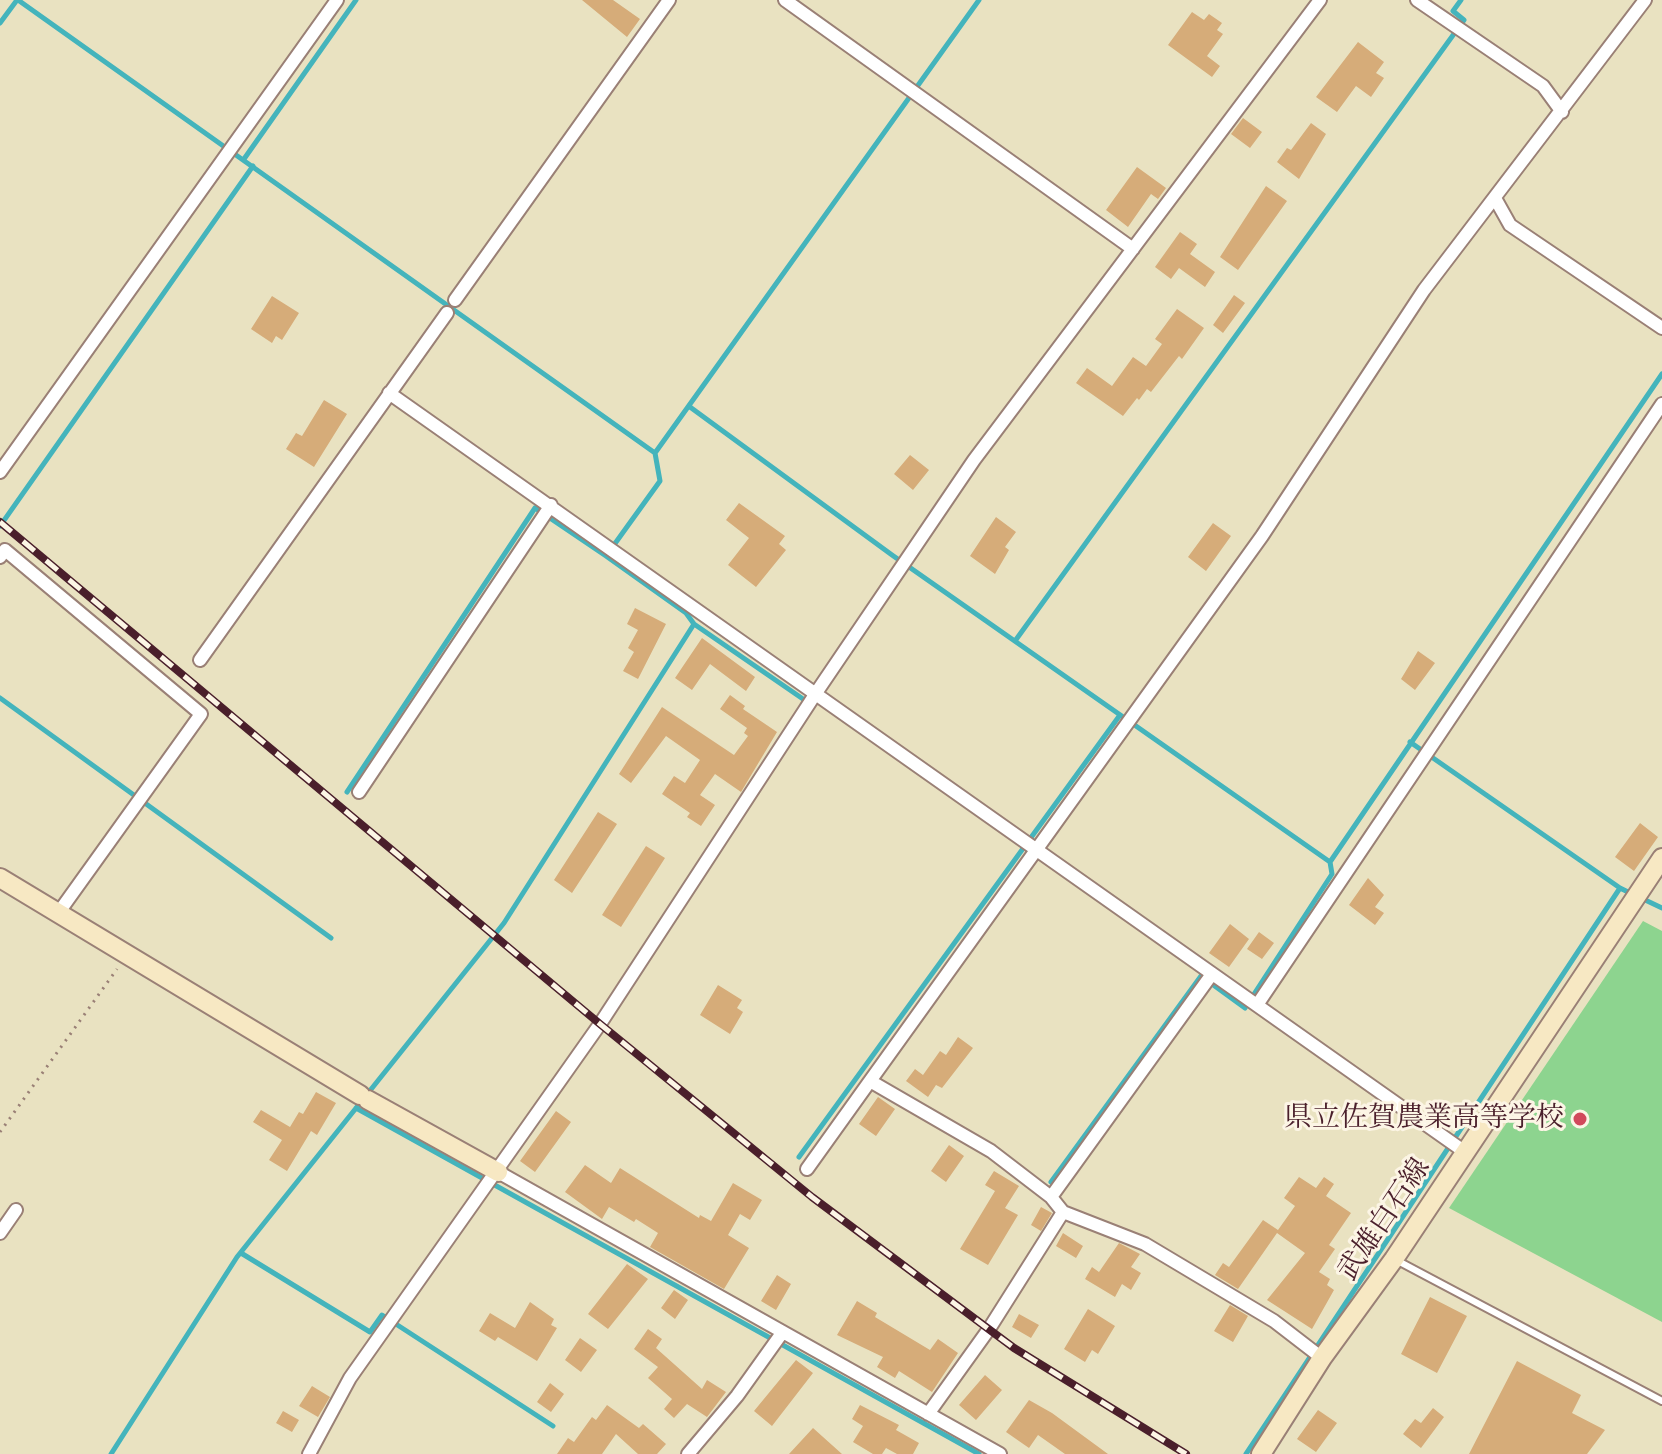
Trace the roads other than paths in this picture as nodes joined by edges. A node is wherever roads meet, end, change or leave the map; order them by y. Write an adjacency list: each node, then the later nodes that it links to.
1 (337, 0): 15 (street)
2 (669, 0): 10 (street)
3 (785, 0): 9 (street)
4 (1320, 0): 9 (street)
5 (1417, 0): 7 (street)
6 (1645, 0): 7 (street)
7 (1562, 112): 8 (street)
8 (1496, 200): 12 (street); 21 (street)
9 (1133, 249): 19 (street)
10 (455, 300)
11 (447, 313): 13 (street)
12 (1662, 328)
13 (389, 393): 16 (street); 18 (street)
14 (1662, 404): 26 (street)
15 (0, 472)
16 (547, 512): 19 (street); 20 (street)
17 (0, 557): 24 (street)
18 (200, 660)
19 (816, 693): 21 (street); 30 (street)
20 (359, 792)
21 (1030, 845): 25 (street); 27 (street)
22 (1662, 858): 28 (main road, 武雄白石線)
23 (0, 878): 24 (main road)
24 (59, 912): 30 (main road)
25 (1209, 979): 26 (street); 31 (street)
26 (1252, 1002): 28 (street)
27 (870, 1081): 29 (street); 31 (street)
28 (1457, 1146): 35 (main road, 武雄白石線)
29 (807, 1169)
30 (494, 1179): 36 (street); 40 (street)
31 (1051, 1197): 33 (street)
32 (16, 1210): 34 (street)
33 (1063, 1212): 37 (street); 39 (street)
34 (0, 1233)
35 (1394, 1259): 37 (main road, 武雄白石線); 38 (lane)
36 (779, 1337): 39 (street); 41 (street)
37 (1319, 1356): 43 (main road, 武雄白石線)
38 (1662, 1401)
39 (928, 1414): 42 (street)
40 (309, 1454)
41 (688, 1454)
42 (1000, 1454)
43 (1261, 1454)

